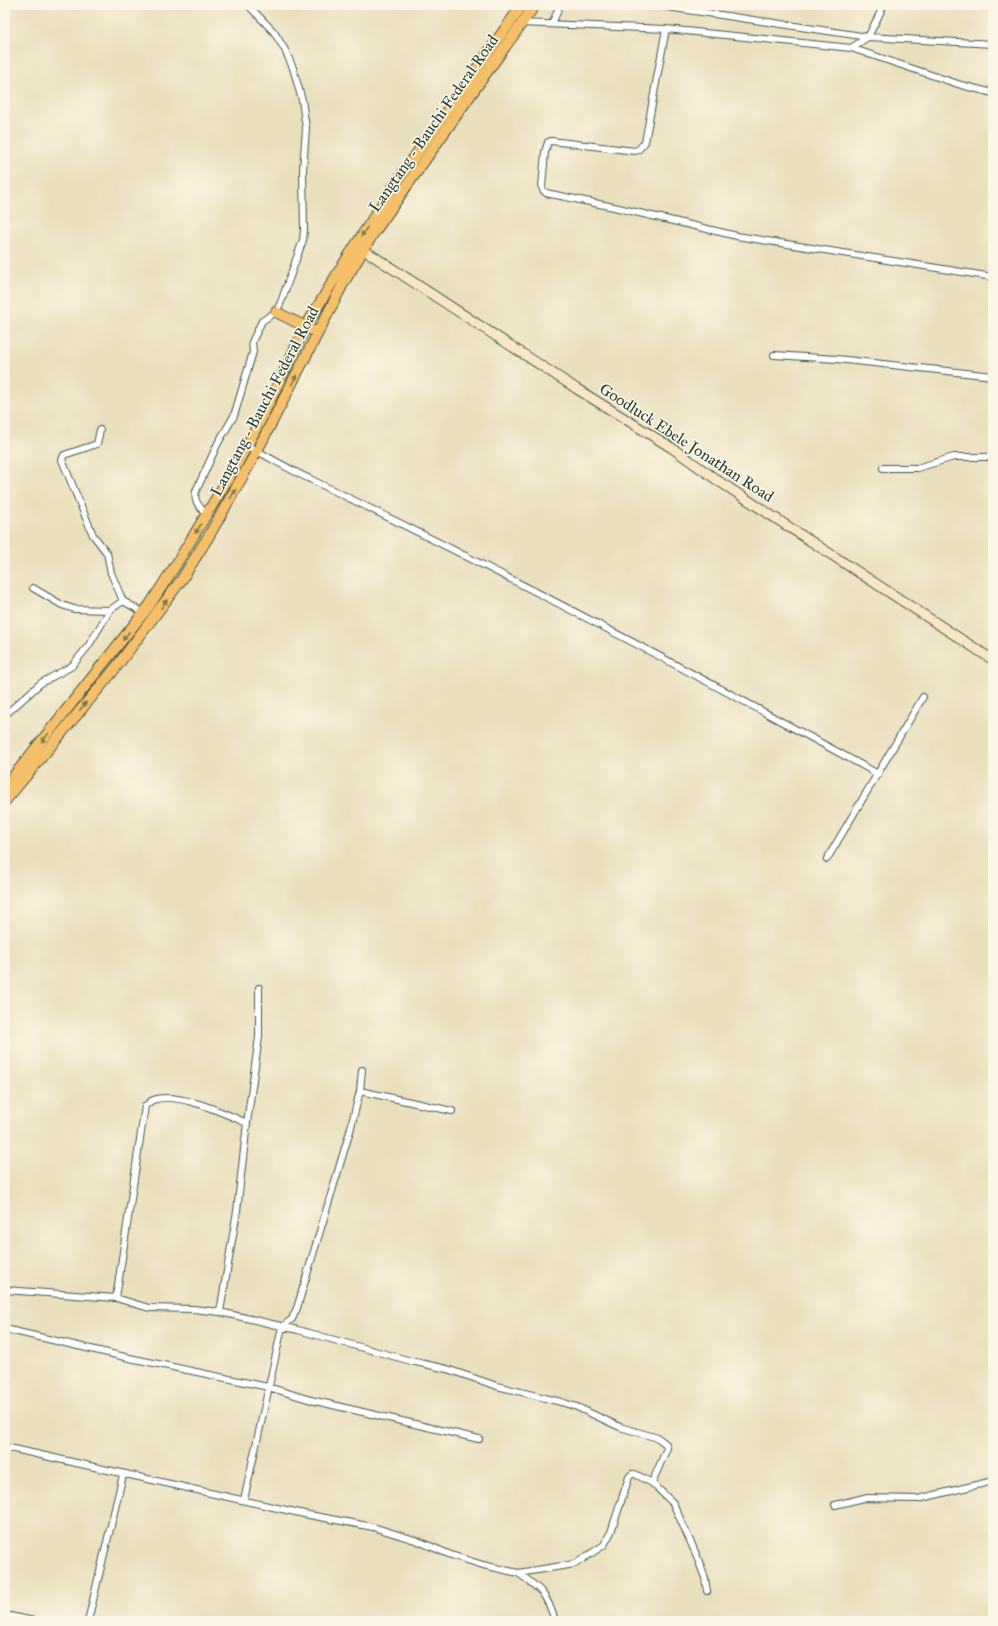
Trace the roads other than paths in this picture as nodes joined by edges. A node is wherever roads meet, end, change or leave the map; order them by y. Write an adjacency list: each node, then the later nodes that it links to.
1 (248, 5): 18 (street)
2 (522, 5): 8 (main road)
3 (535, 5): 9 (main road, Langtang - Bauchi Federal Road)
4 (560, 5): 10 (street)
5 (654, 5): 7 (street)
6 (884, 5): 12 (street)
7 (677, 6): 12 (street)
8 (510, 23): 9 (street); 19 (main road, one-way to 19)
9 (522, 23): 10 (street); 16 (main road, Langtang - Bauchi Federal Road)
10 (552, 24): 11 (street)
11 (666, 30): 14 (street); 17 (street)
12 (868, 37): 13 (street); 14 (street)
13 (993, 44)
14 (851, 48): 15 (street)
15 (993, 93)
16 (364, 250): 20 (main road, Langtang - Bauchi Federal Road); 33 (main road, Goodluck Ebele Jonathan Road)
17 (993, 277)
18 (276, 312): 19 (main road); 28 (street)
19 (305, 328): 20 (main road); 24 (main road)
20 (318, 333): 25 (main road, Langtang - Bauchi Federal Road, one-way to 20)
21 (774, 355): 22 (street)
22 (993, 376)
23 (100, 430): 30 (street)
24 (247, 446): 25 (street); 28 (main road)
25 (257, 451): 36 (street); 38 (main road, Langtang - Bauchi Federal Road, one-way to 25)
26 (993, 457): 27 (street)
27 (883, 468)
28 (206, 515): 32 (main road, one-way to 32)
29 (33, 588): 31 (street)
30 (122, 601): 31 (street); 32 (street)
31 (110, 610): 35 (street)
32 (144, 613): 37 (main road, one-way to 37)
33 (993, 660)
34 (923, 697): 36 (street)
35 (5, 715)
36 (878, 774): 39 (street)
37 (5, 787)
38 (5, 801)
39 (827, 859)
40 (259, 988): 44 (street)
41 (362, 1070): 42 (street)
42 (360, 1091): 43 (street); 48 (street)
43 (452, 1111)
44 (247, 1123): 46 (street); 47 (street)
45 (5, 1290): 46 (street)
46 (116, 1298): 47 (street)
47 (220, 1312): 48 (street)
48 (282, 1327): 50 (street); 55 (street)
49 (5, 1329): 50 (street)
50 (268, 1387): 51 (street); 56 (street)
51 (479, 1439)
52 (5, 1447): 53 (street)
53 (123, 1475): 56 (street); 62 (street)
54 (993, 1481): 57 (street)
55 (652, 1484): 58 (street); 59 (street)
56 (244, 1500): 58 (street)
57 (835, 1505)
58 (518, 1573): 63 (street)
59 (707, 1591)
60 (5, 1615): 61 (street)
61 (34, 1621)
62 (88, 1621)
63 (555, 1621)

